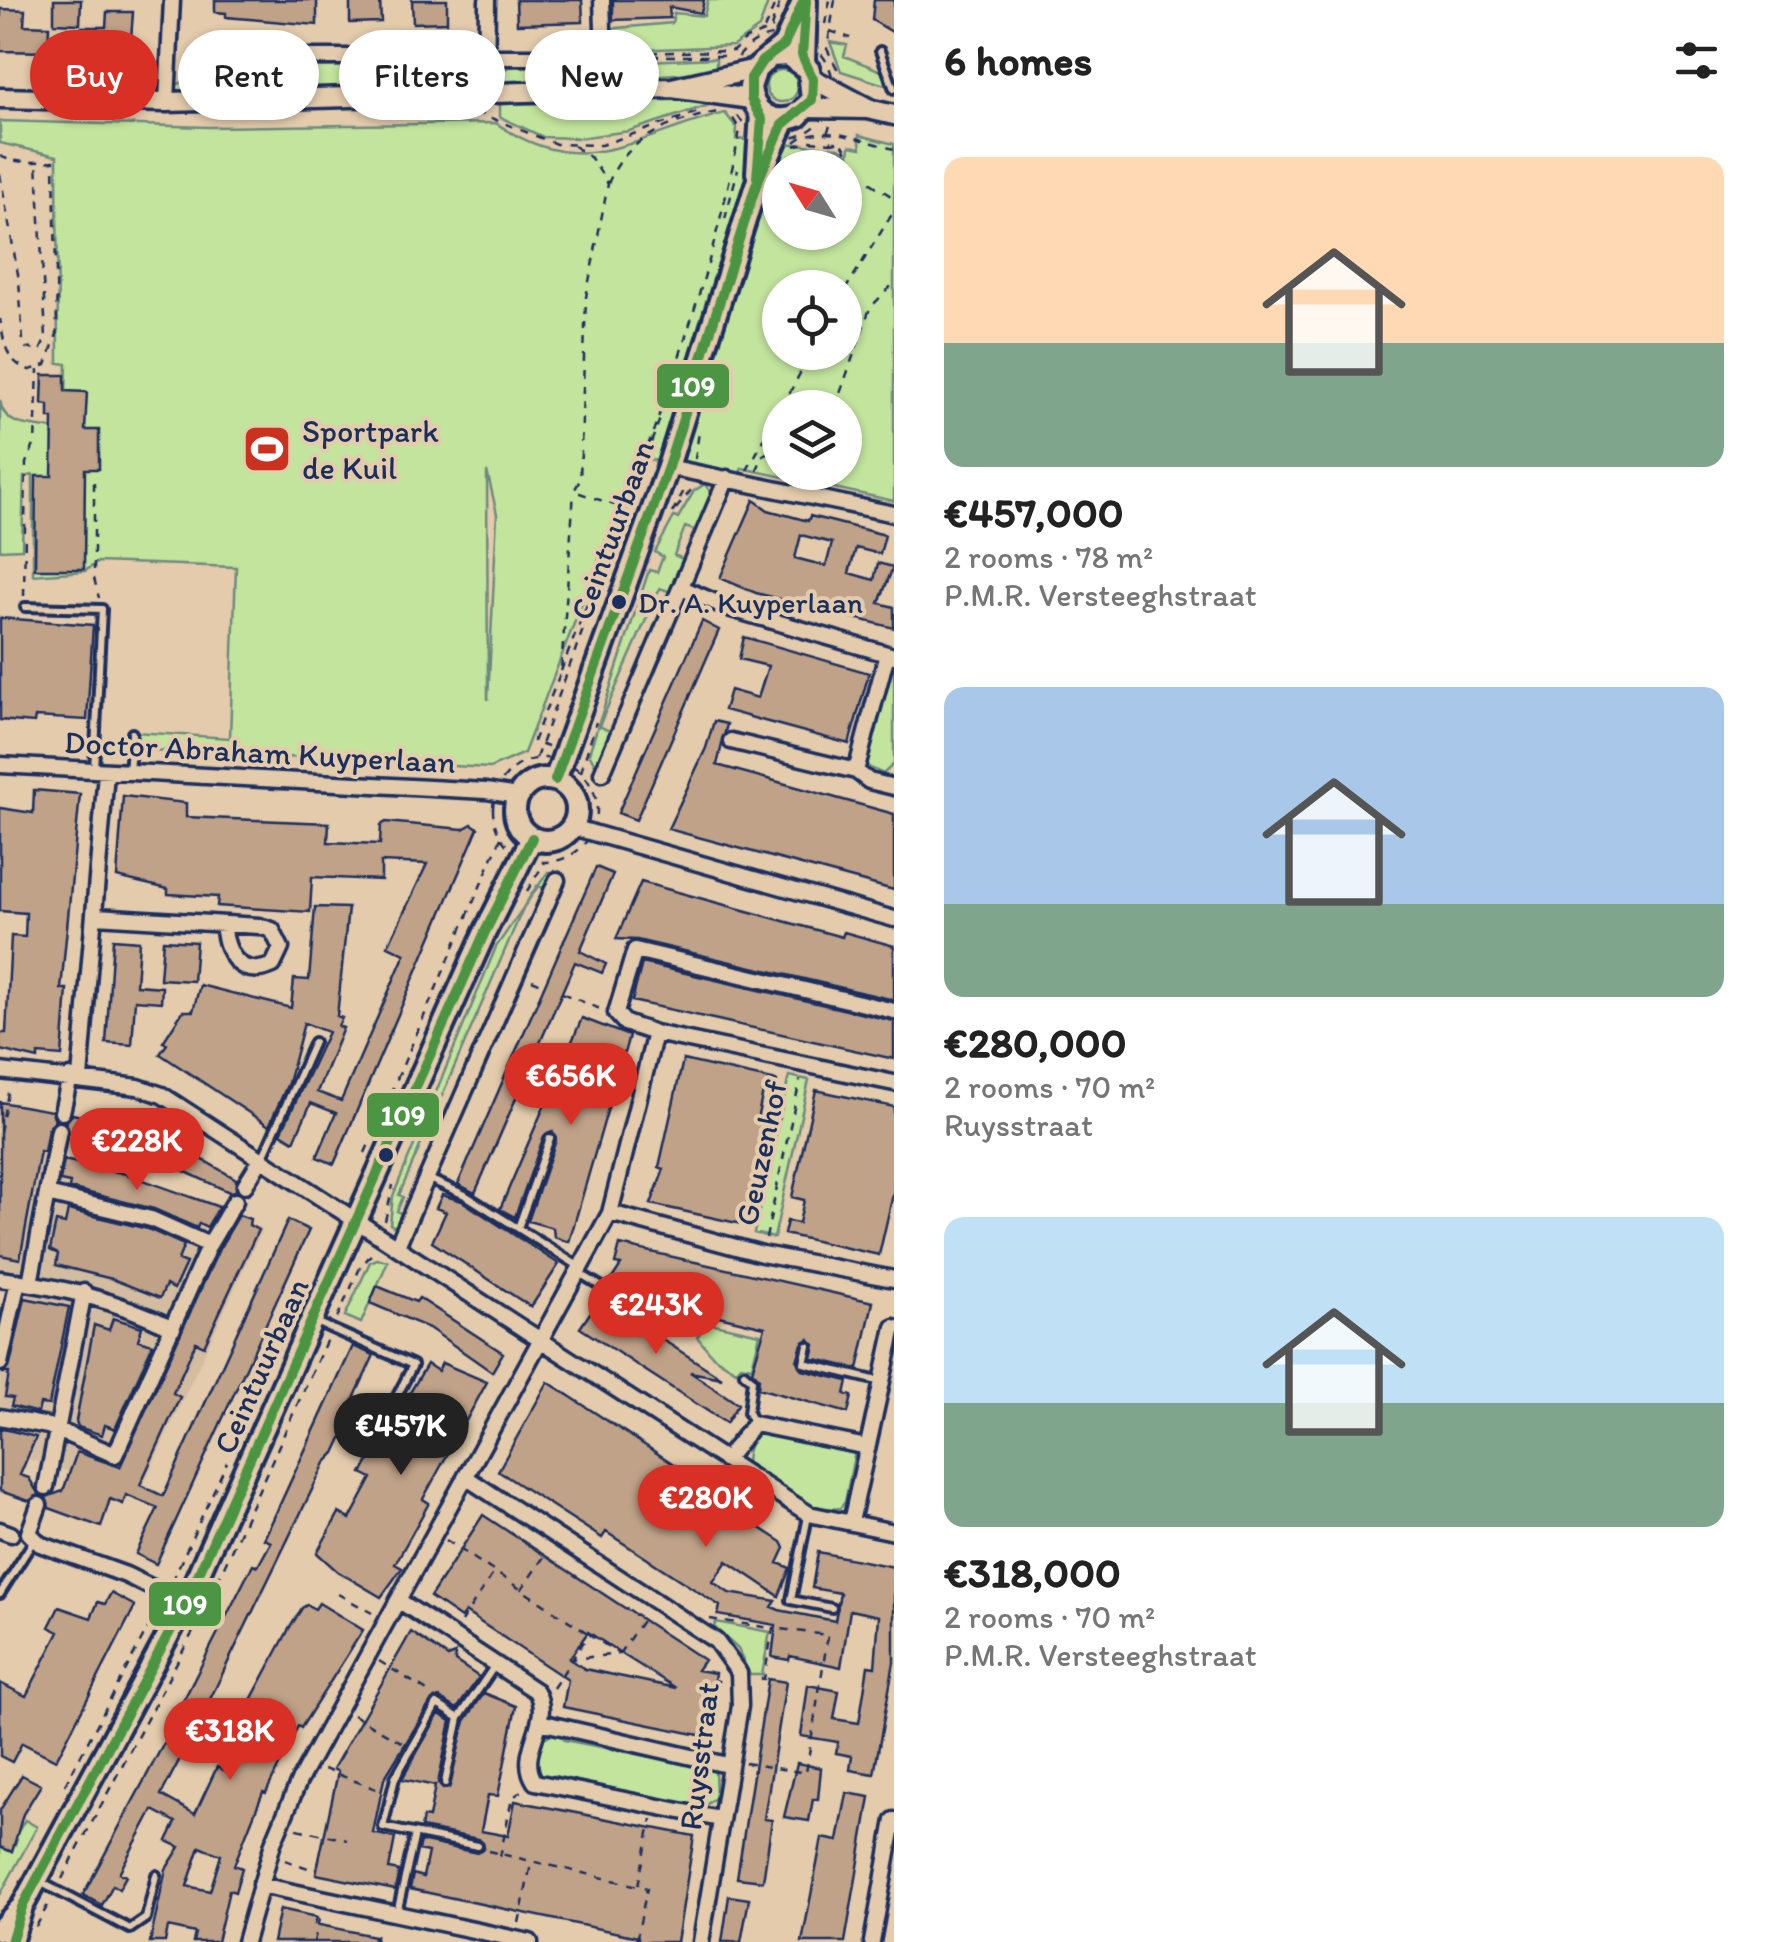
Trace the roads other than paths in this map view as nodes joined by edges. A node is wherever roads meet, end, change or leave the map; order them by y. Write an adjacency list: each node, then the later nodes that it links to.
1 (172, 0): 14 (street)
2 (487, 0): 5 (street)
3 (602, 0): 7 (street)
4 (805, 0): 9 (main road, Ceintuurbaan)
5 (485, 30)
6 (880, 51): 10 (lane)
7 (505, 56)
8 (813, 66): 9 (main road, Ceintuurbaan); 9 (main road); 12 (street); 17 (main road, Ceintuurbaan)
9 (755, 89): 13 (street); 17 (main road); 19 (main road, Ceintuurbaan)
10 (894, 89)
11 (0, 98): 14 (street)
12 (832, 99): 17 (street); 18 (street)
13 (505, 101)
14 (167, 102): 15 (street)
15 (339, 103)
16 (894, 106): 18 (lane)
17 (806, 108)
18 (894, 115)
19 (668, 466): 20 (street); 32 (main road, Ceintuurbaan)
20 (734, 479): 21 (street); 22 (street)
21 (894, 514)
22 (684, 589): 24 (street); 30 (street)
23 (24, 607): 29 (lane)
24 (891, 655): 28 (street)
25 (132, 733): 31 (lane)
26 (731, 741): 28 (street)
27 (0, 764): 29 (street, Doctor Abraham Kuyperlaan)
28 (856, 770): 33 (street)
29 (100, 772): 31 (street, Doctor Abraham Kuyperlaan); 38 (street)
30 (597, 772)
31 (130, 774): 34 (street, Doctor Abraham Kuyperlaan)
32 (555, 780): 34 (main road); 35 (main road)
33 (894, 785)
34 (517, 796): 36 (main road)
35 (572, 827): 36 (main road); 39 (street)
36 (532, 838): 56 (main road, Ceintuurbaan)
37 (557, 880): 51 (street)
38 (96, 916): 40 (street); 45 (street)
39 (894, 920)
40 (223, 924)
41 (894, 1011): 42 (street)
42 (655, 1033): 46 (street); 55 (street)
43 (314, 1042): 50 (lane)
44 (6, 1071): 45 (street)
45 (75, 1078): 47 (street); 50 (street)
46 (894, 1082)
47 (62, 1112)
48 (59, 1130): 53 (street)
49 (550, 1138): 57 (lane)
50 (262, 1159): 52 (street); 56 (street)
51 (430, 1180): 57 (lane); 59 (street)
52 (246, 1185)
53 (47, 1194): 58 (street); 63 (street)
54 (235, 1201): 58 (street)
55 (610, 1213): 60 (street); 62 (street)
56 (358, 1222): 59 (street); 66 (main road, Ceintuurbaan)
57 (518, 1228): 60 (lane)
58 (208, 1245): 68 (street)
59 (397, 1246): 69 (street)
60 (579, 1270): 65 (lane); 69 (street)
61 (0, 1278): 63 (street)
62 (894, 1279)
63 (24, 1282): 64 (street); 71 (street)
64 (84, 1292): 68 (street); 77 (street)
65 (687, 1318)
66 (314, 1322): 76 (lane); 88 (main road, Ceintuurbaan)
67 (894, 1327): 73 (street)
68 (173, 1328): 77 (street)
69 (541, 1342): 79 (street); 80 (street)
70 (808, 1346): 73 (lane)
71 (0, 1364)
72 (744, 1373): 75 (lane)
73 (882, 1382): 78 (street)
74 (0, 1417): 77 (street)
75 (754, 1424): 78 (street); 79 (street)
76 (381, 1427)
77 (58, 1430): 81 (street)
78 (867, 1446): 84 (street)
79 (726, 1459): 83 (street)
80 (467, 1478): 89 (street); 94 (street, Ruysstraat)
81 (46, 1487)
82 (39, 1506): 86 (street)
83 (809, 1514): 84 (street); 90 (lane)
84 (851, 1522): 85 (street)
85 (894, 1532)
86 (32, 1536): 87 (lane); 88 (street)
87 (0, 1594)
88 (176, 1599): 101 (main road, Ceintuurbaan)
89 (400, 1602): 91 (street); 102 (street)
90 (832, 1608)
91 (496, 1664): 92 (lane); 93 (street)
92 (459, 1718): 95 (lane); 98 (lane)
93 (544, 1723): 94 (street); 96 (street)
94 (728, 1762): 96 (street, Ruysstraat)
95 (445, 1783)
96 (720, 1819): 109 (street, Ruysstraat)
97 (894, 1820): 110 (street)
98 (415, 1834): 99 (lane); 104 (lane)
99 (478, 1846)
100 (156, 1875): 101 (lane)
101 (36, 1880): 103 (main road, Ceintuurbaan)
102 (260, 1885): 104 (street); 108 (street)
103 (22, 1907): 105 (main road, Ceintuurbaan); 107 (main road, Ceintuurbaan)
104 (397, 1914): 106 (street)
105 (0, 1930)
106 (523, 1940)
107 (11, 1942)
108 (245, 1942)
109 (701, 1942)
110 (872, 1942)

